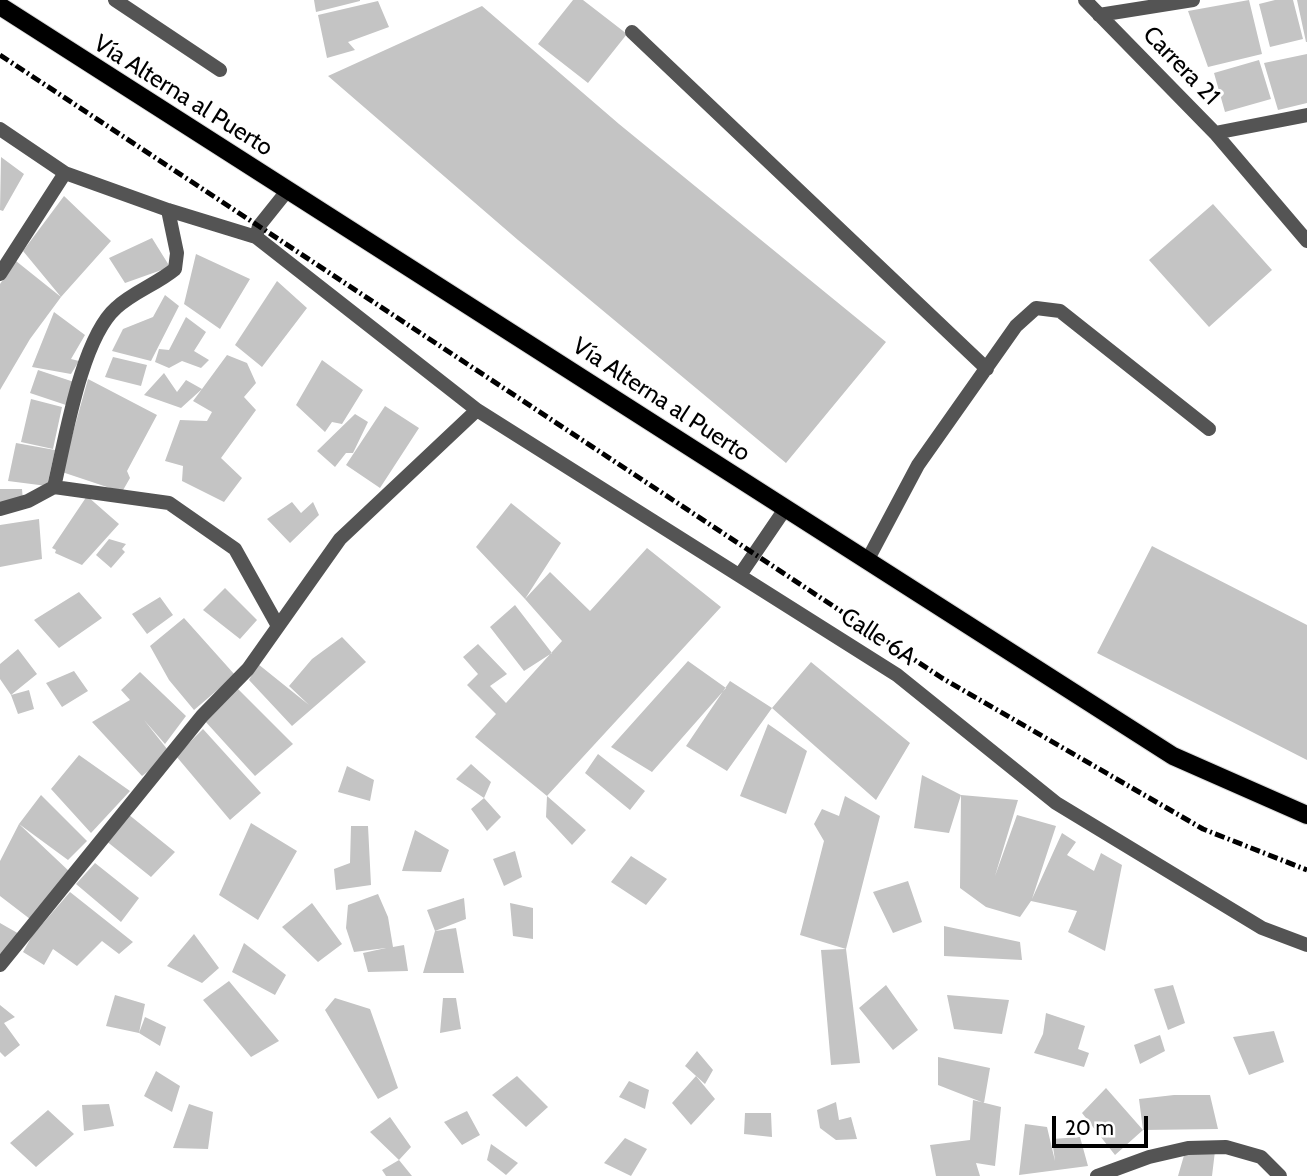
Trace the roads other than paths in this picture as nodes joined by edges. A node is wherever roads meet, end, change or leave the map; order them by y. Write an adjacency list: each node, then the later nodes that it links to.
1 (115, 0): 7 (street)
2 (1085, 0): 5 (street, Carrera 21)
3 (1194, 0): 5 (street)
4 (0, 6): 12 (main road, Vía Alterna al Puerto)
5 (1099, 15): 10 (street, Carrera 21)
6 (632, 32): 17 (street)
7 (220, 70)
8 (1301, 117): 10 (street, Carrera 21)
9 (0, 129): 11 (street)
10 (1215, 134): 15 (street, Carrera 21)
11 (65, 173): 13 (street); 16 (street)
12 (287, 191): 14 (street); 22 (main road, Vía Alterna al Puerto)
13 (168, 210): 14 (street); 20 (street)
14 (256, 237): 18 (street, Calle 6A)
15 (1307, 241)
16 (0, 274)
17 (987, 369): 19 (street); 23 (street)
18 (477, 410): 24 (street, Calle 6A); 25 (street)
19 (1209, 429)
20 (54, 487): 21 (street); 25 (street)
21 (0, 509)
22 (785, 509): 23 (main road, Vía Alterna al Puerto); 24 (street)
23 (867, 561): 26 (main road, Vía Alterna al Puerto)
24 (740, 575): 27 (street, Calle 6A)
25 (278, 626): 28 (street)
26 (1307, 815)
27 (1307, 945)
28 (0, 965)
29 (1097, 1176): 30 (street)
30 (1280, 1176)

